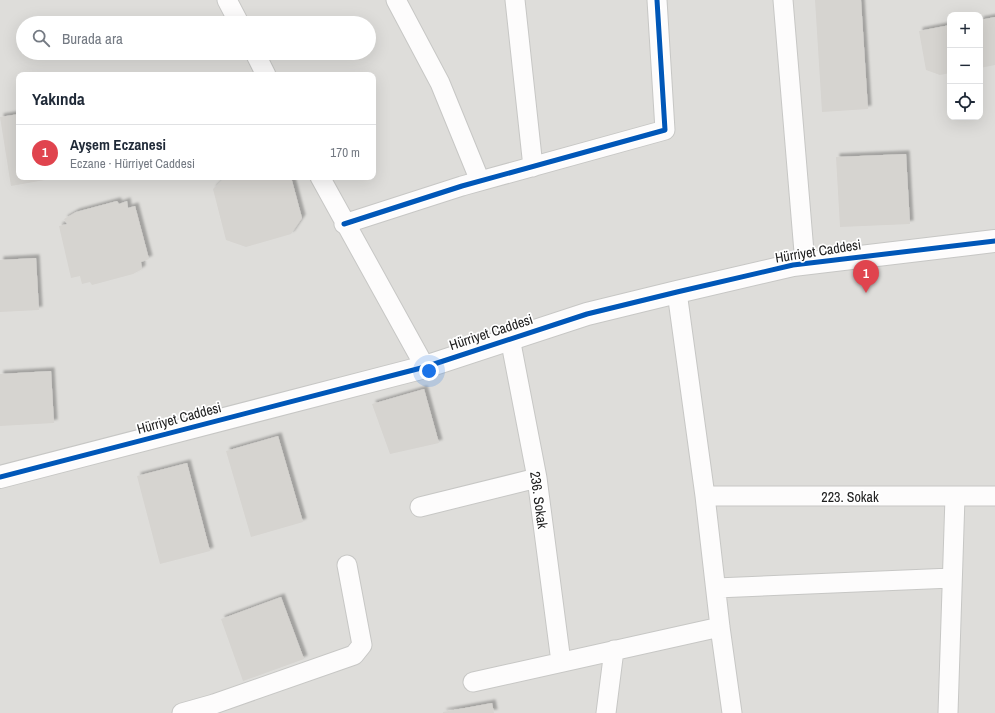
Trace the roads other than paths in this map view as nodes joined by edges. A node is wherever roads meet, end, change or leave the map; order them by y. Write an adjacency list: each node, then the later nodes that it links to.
1 (227, 0): 6 (street)
2 (396, 0): 11 (street)
3 (515, 0): 9 (street)
4 (657, 0): 9 (street)
5 (783, 0): 14 (street)
6 (235, 16)
7 (258, 60): 8 (street)
8 (264, 72)
9 (533, 167): 11 (street)
10 (322, 180): 12 (street)
11 (480, 181): 12 (street)
12 (344, 224): 17 (street)
13 (995, 241): 14 (street, Hürriyet Caddesi)
14 (805, 264): 15 (street, Hürriyet Caddesi)
15 (677, 292): 16 (street, Hürriyet Caddesi); 20 (street)
16 (510, 338): 17 (street, Hürriyet Caddesi); 19 (street, 236. Sokak)
17 (425, 366): 18 (street, Hürriyet Caddesi)
18 (0, 477)
19 (537, 478): 23 (street); 29 (street, 236. Sokak)
20 (705, 496): 22 (street, 223. Sokak); 26 (street)
21 (995, 496): 22 (street, 223. Sokak)
22 (954, 497): 25 (street)
23 (420, 508)
24 (347, 565): 31 (street)
25 (952, 578): 26 (street); 34 (street)
26 (716, 588): 27 (street)
27 (720, 627): 28 (street); 33 (street)
28 (614, 650): 29 (street); 32 (street)
29 (561, 662): 30 (street)
30 (473, 682)
31 (182, 713)
32 (606, 713)
33 (732, 713)
34 (948, 713)

